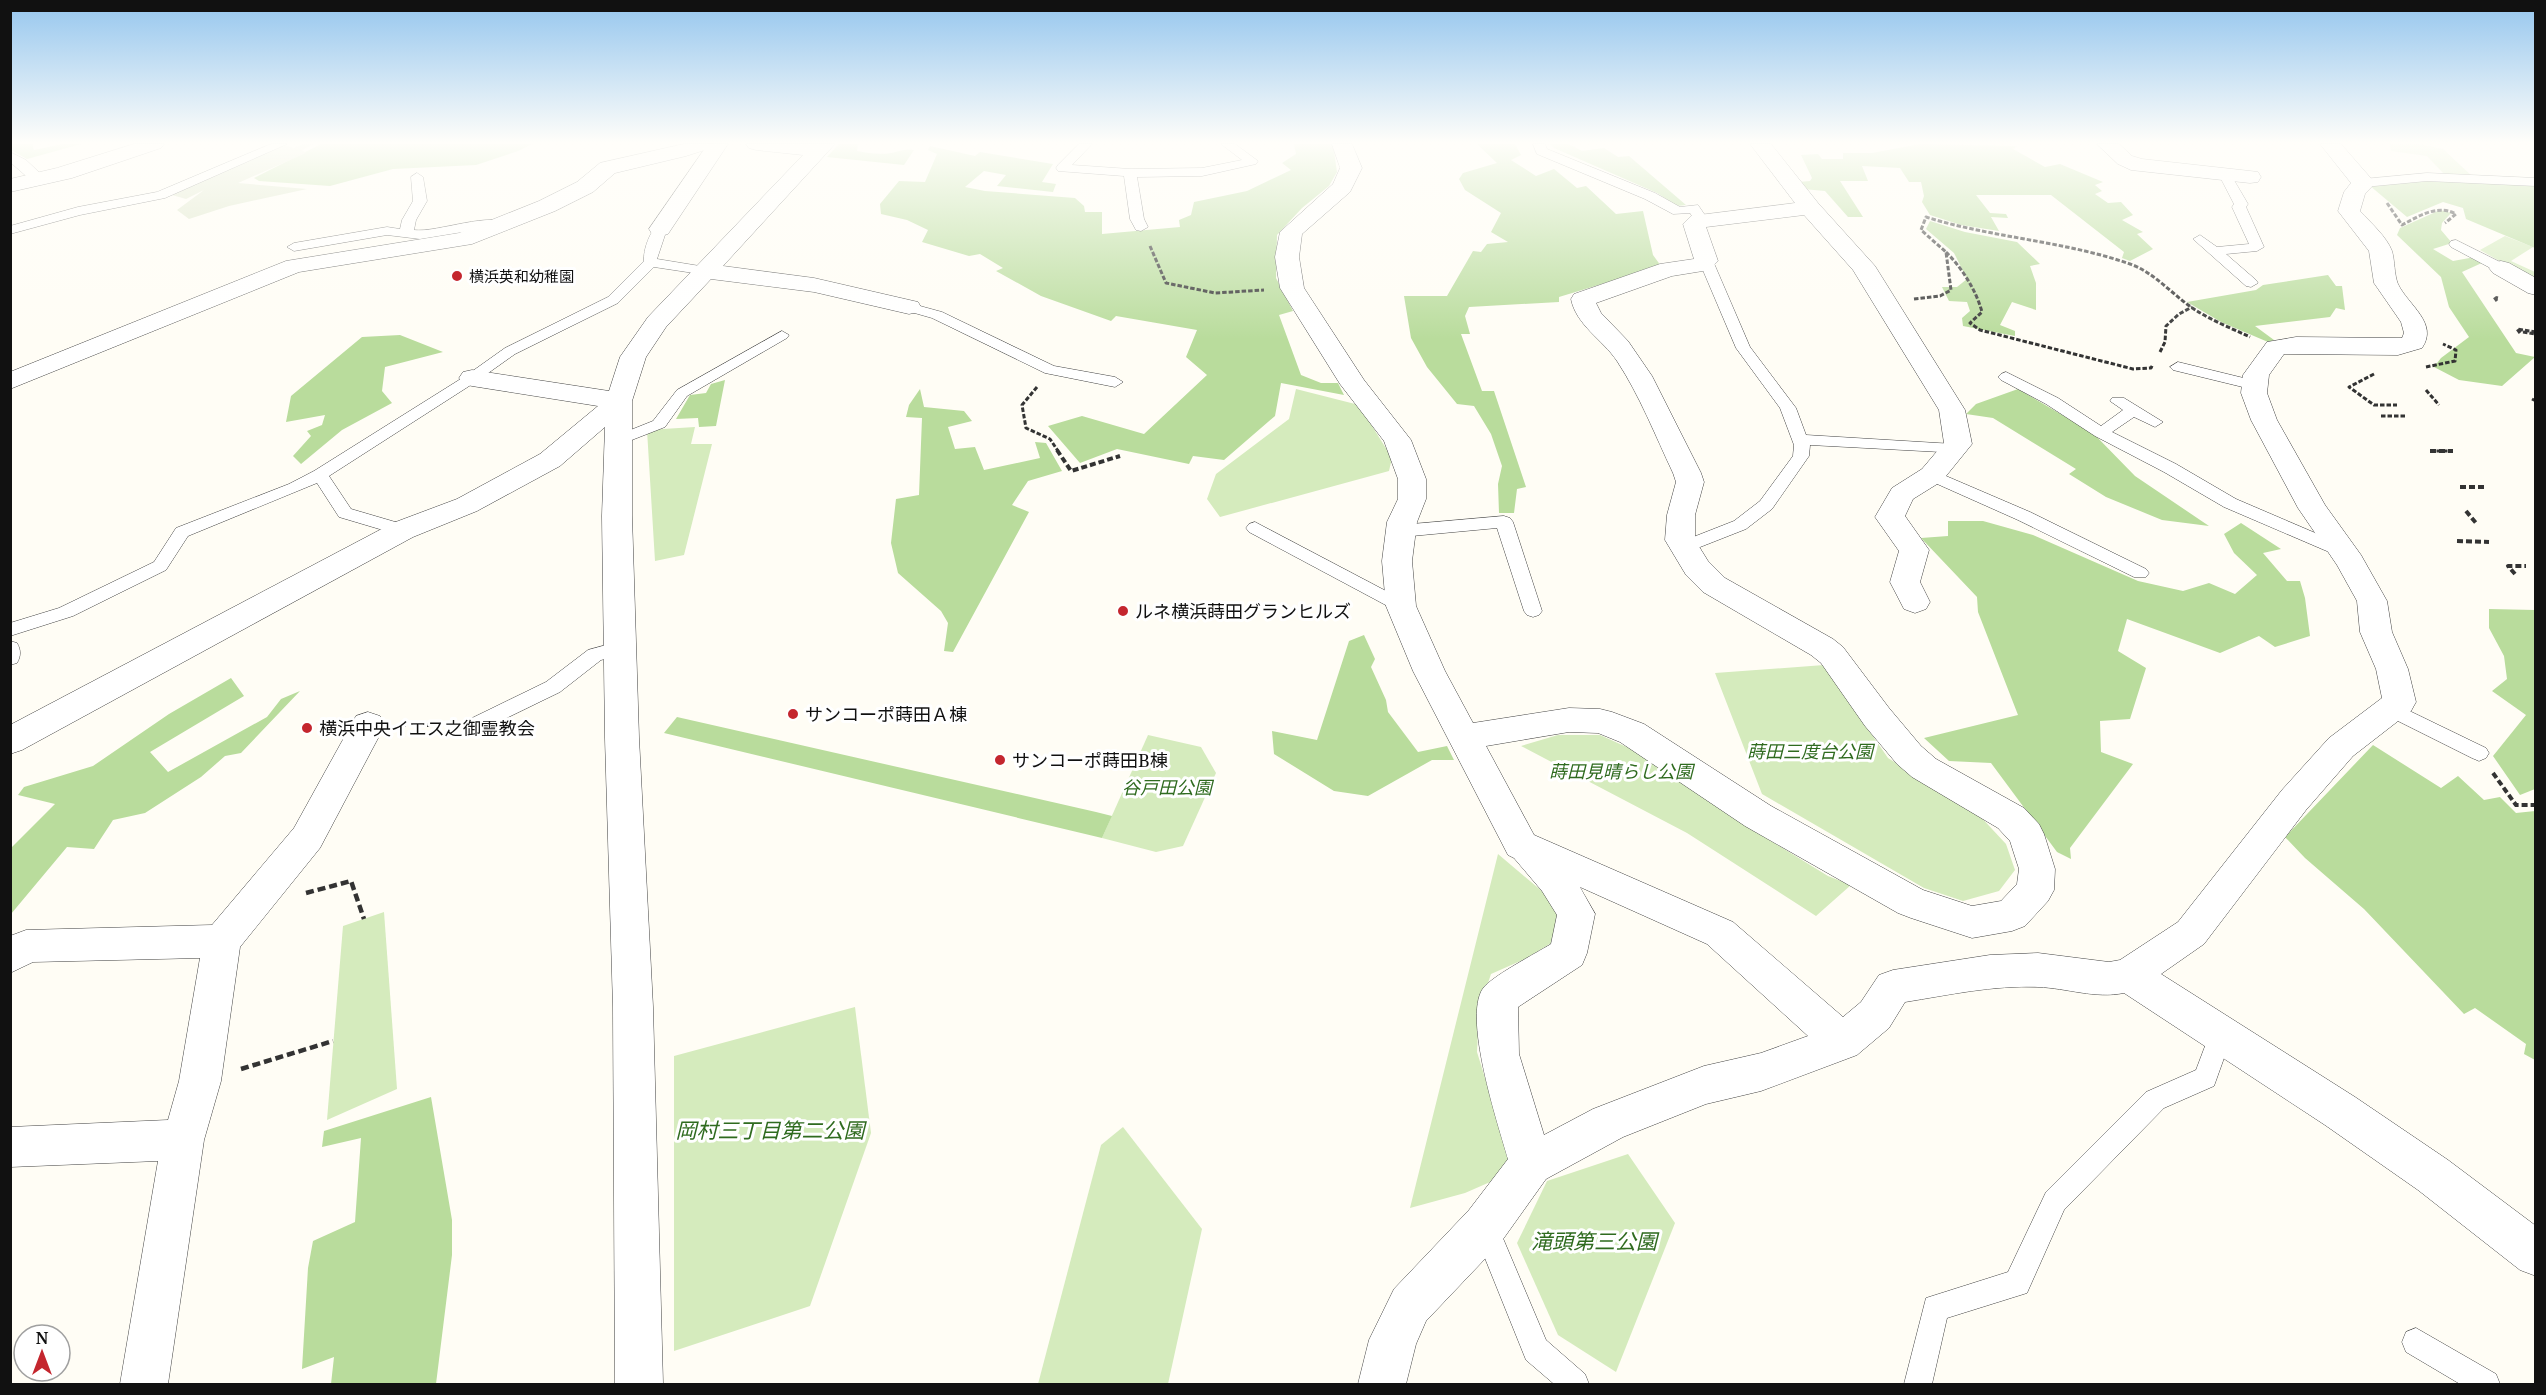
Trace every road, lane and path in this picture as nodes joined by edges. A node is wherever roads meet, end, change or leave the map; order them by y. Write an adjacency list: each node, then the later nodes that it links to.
1 (88, 209): 21 (lane)
2 (415, 209): 22 (lane)
3 (537, 209): 18 (street)
4 (673, 209): 20 (street)
5 (764, 209): 31 (street)
6 (1135, 209): 19 (lane)
7 (1317, 209): 33 (street)
8 (1694, 209): 17 (lane)
9 (1801, 209): 17 (street)
10 (1811, 209): 35 (street)
11 (2240, 209): 26 (lane)
12 (2350, 209): 40 (street)
13 (2438, 209): 15 (path)
14 (2448, 209): 16 (path)
15 (2395, 215)
16 (2452, 216)
17 (1702, 221): 28 (street)
18 (503, 225): 22 (lane); 44 (street)
19 (1141, 226): 33 (path)
20 (660, 229): 29 (lane)
21 (10, 230)
22 (405, 234): 25 (lane)
23 (2199, 239): 26 (lane)
24 (2456, 244): 30 (lane)
25 (294, 247)
26 (2213, 251): 32 (lane)
27 (1946, 252): 35 (path); 37 (path); 37 (path)
28 (1706, 261): 59 (lane); 76 (street)
29 (651, 262): 31 (lane); 45 (lane)
30 (2501, 268): 34 (street)
31 (707, 271): 36 (street); 50 (street)
32 (2251, 283)
33 (1292, 288): 73 (street)
34 (2535, 288)
35 (1884, 300): 61 (street)
36 (909, 307): 42 (lane)
37 (2192, 308): 40 (path)
38 (2535, 333): 38 (path)
39 (782, 335): 60 (lane)
40 (2276, 348): 47 (street)
41 (2178, 367): 47 (lane)
42 (1050, 370): 46 (lane); 64 (path)
43 (2006, 377): 58 (lane)
44 (12, 378)
45 (472, 378): 50 (street); 65 (lane)
46 (1115, 382)
47 (2255, 385): 77 (street)
48 (2349, 387): 52 (path)
49 (2426, 390): 53 (path)
50 (620, 401): 60 (street); 72 (street)
51 (2118, 401): 54 (lane)
52 (2397, 405)
53 (2439, 405)
54 (2133, 410): 57 (lane); 58 (lane)
55 (2381, 416): 56 (path)
56 (2406, 416)
57 (2155, 422)
58 (2102, 433): 77 (lane)
59 (1800, 439): 61 (lane); 76 (lane)
60 (619, 440): 86 (street)
61 (1954, 449): 66 (street)
62 (2430, 451): 63 (path)
63 (2453, 451)
64 (1120, 456)
65 (320, 475): 72 (lane); 84 (lane)
66 (1932, 475): 79 (lane); 81 (street)
67 (2460, 487): 68 (path)
68 (2484, 487)
69 (2466, 511): 70 (path)
70 (2476, 523)
71 (1255, 528): 82 (lane)
72 (403, 530): 92 (street)
73 (1401, 531): 82 (street); 83 (lane)
74 (2457, 542): 75 (path)
75 (2489, 543)
76 (1684, 547): 91 (street)
77 (2342, 551): 88 (street)
78 (2526, 566): 80 (path)
79 (2140, 573)
80 (2515, 574)
81 (1914, 602)
82 (1401, 606): 91 (street)
83 (1533, 611)
84 (10, 630)
85 (10, 648): 87 (lane)
86 (621, 648): 89 (lane); 112 (street)
87 (10, 658)
88 (2391, 709): 93 (lane); 100 (street)
89 (477, 724): 90 (path)
90 (368, 725): 96 (street)
91 (1466, 737): 95 (street)
92 (10, 741)
93 (2479, 753): 94 (path)
94 (2535, 805)
95 (1521, 845): 103 (street); 107 (street)
96 (249, 909): 97 (path); 98 (street)
97 (364, 919)
98 (222, 941): 99 (street); 104 (street)
99 (10, 957)
100 (2129, 975): 101 (street); 103 (street)
101 (2221, 1033): 109 (street); 115 (lane)
102 (333, 1041): 104 (path)
103 (1843, 1042): 107 (street)
104 (200, 1081): 105 (street)
105 (183, 1140): 106 (street); 111 (street)
106 (10, 1147)
107 (1531, 1164): 108 (street)
108 (1485, 1226): 113 (street); 114 (lane)
109 (2535, 1254)
110 (2416, 1342): 116 (lane)
111 (144, 1384)
112 (639, 1384)
113 (1382, 1384)
114 (1575, 1384)
115 (1918, 1384)
116 (2486, 1384)

